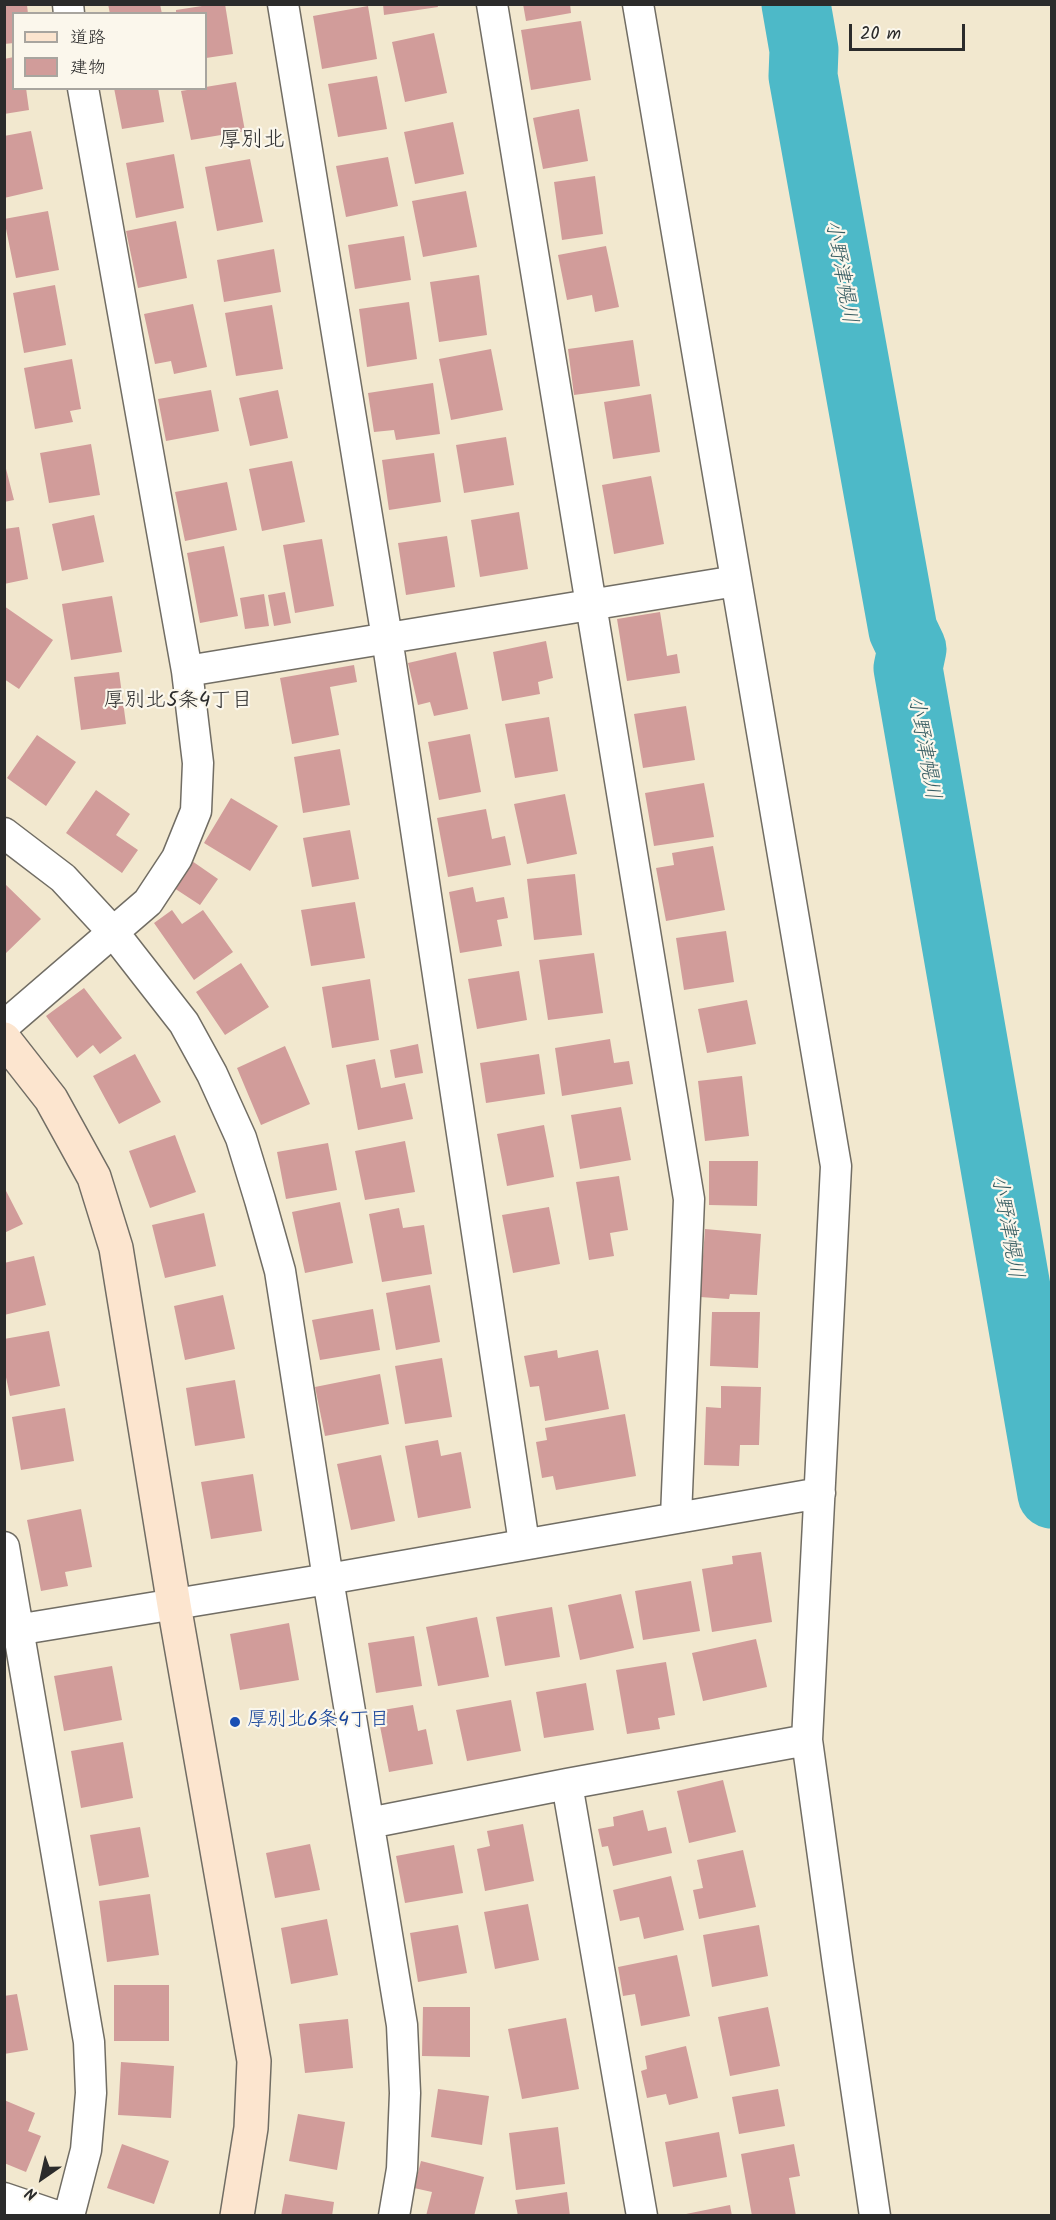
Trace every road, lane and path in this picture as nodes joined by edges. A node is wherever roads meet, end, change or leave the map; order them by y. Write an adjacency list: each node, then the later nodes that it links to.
1 (283, 4): 7 (street)
2 (492, 4): 6 (street)
3 (638, 4): 5 (street)
4 (83, 90): 8 (street)
5 (736, 581): 6 (street); 13 (street)
6 (591, 605): 7 (street); 14 (street)
7 (387, 638): 8 (street); 15 (street)
8 (187, 671): 10 (street)
9 (4, 833): 10 (street)
10 (113, 932): 11 (street); 17 (street)
11 (4, 1026)
12 (4, 1039): 18 (street)
13 (820, 1493): 14 (street); 20 (street)
14 (676, 1517): 15 (street)
15 (524, 1543): 17 (street)
16 (4, 1546): 19 (street)
17 (328, 1579): 18 (street); 22 (street)
18 (174, 1605): 19 (street); 26 (street)
19 (11, 1631): 25 (street)
20 (807, 1740): 21 (street); 29 (street)
21 (567, 1784): 22 (street); 28 (street)
22 (369, 1823): 27 (street)
23 (4, 2198): 24 (street)
24 (57, 2216)
25 (69, 2216)
26 (237, 2216)
27 (394, 2216)
28 (642, 2216)
29 (875, 2216)

